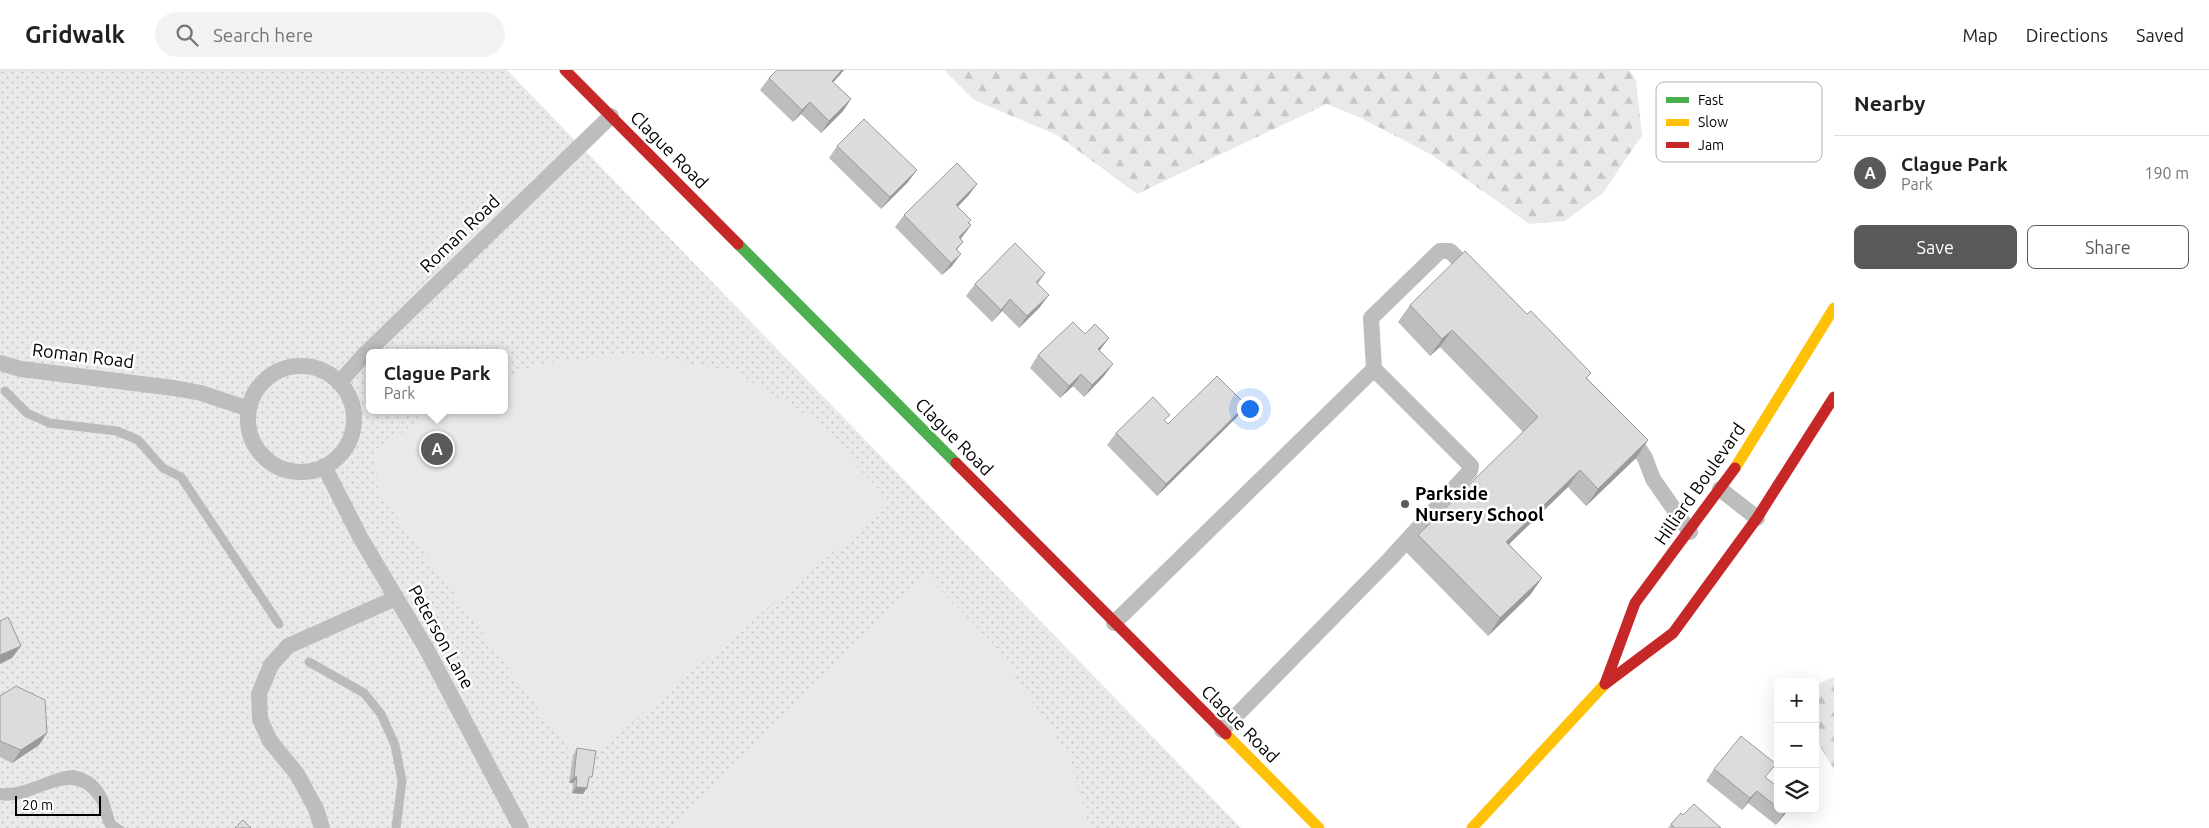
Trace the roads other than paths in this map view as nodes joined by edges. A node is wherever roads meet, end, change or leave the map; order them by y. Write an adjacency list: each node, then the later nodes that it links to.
1 (565, 70): 2 (main road, Clague Road)
2 (611, 116): 5 (lane, Roman Road); 18 (main road, Clague Road)
3 (1484, 285): 8 (lane)
4 (1834, 308): 14 (main road, Hilliard Boulevard)
5 (369, 349)
6 (366, 352): 9 (lane, Roman Road)
7 (0, 363): 11 (lane, Roman Road)
8 (1374, 368): 18 (lane); 20 (lane)
9 (339, 383): 11 (lane); 13 (lane)
10 (1834, 397): 15 (main road, Hilliard Boulevard)
11 (249, 409): 13 (lane)
12 (1617, 420): 16 (lane)
13 (324, 466): 17 (lane, Peterson Lane)
14 (1720, 490): 15 (lane); 16 (main road, Hilliard Boulevard)
15 (1757, 518): 19 (main road, Hilliard Boulevard)
16 (1690, 532): 19 (main road, Hilliard Boulevard)
17 (396, 598): 21 (lane); 22 (lane, Peterson Lane)
18 (1114, 622): 20 (main road, Clague Road)
19 (1605, 684): 24 (main road, Hilliard Boulevard)
20 (1222, 730): 23 (main road, Clague Road)
21 (322, 828)
22 (521, 828)
23 (1319, 828)
24 (1472, 828)

